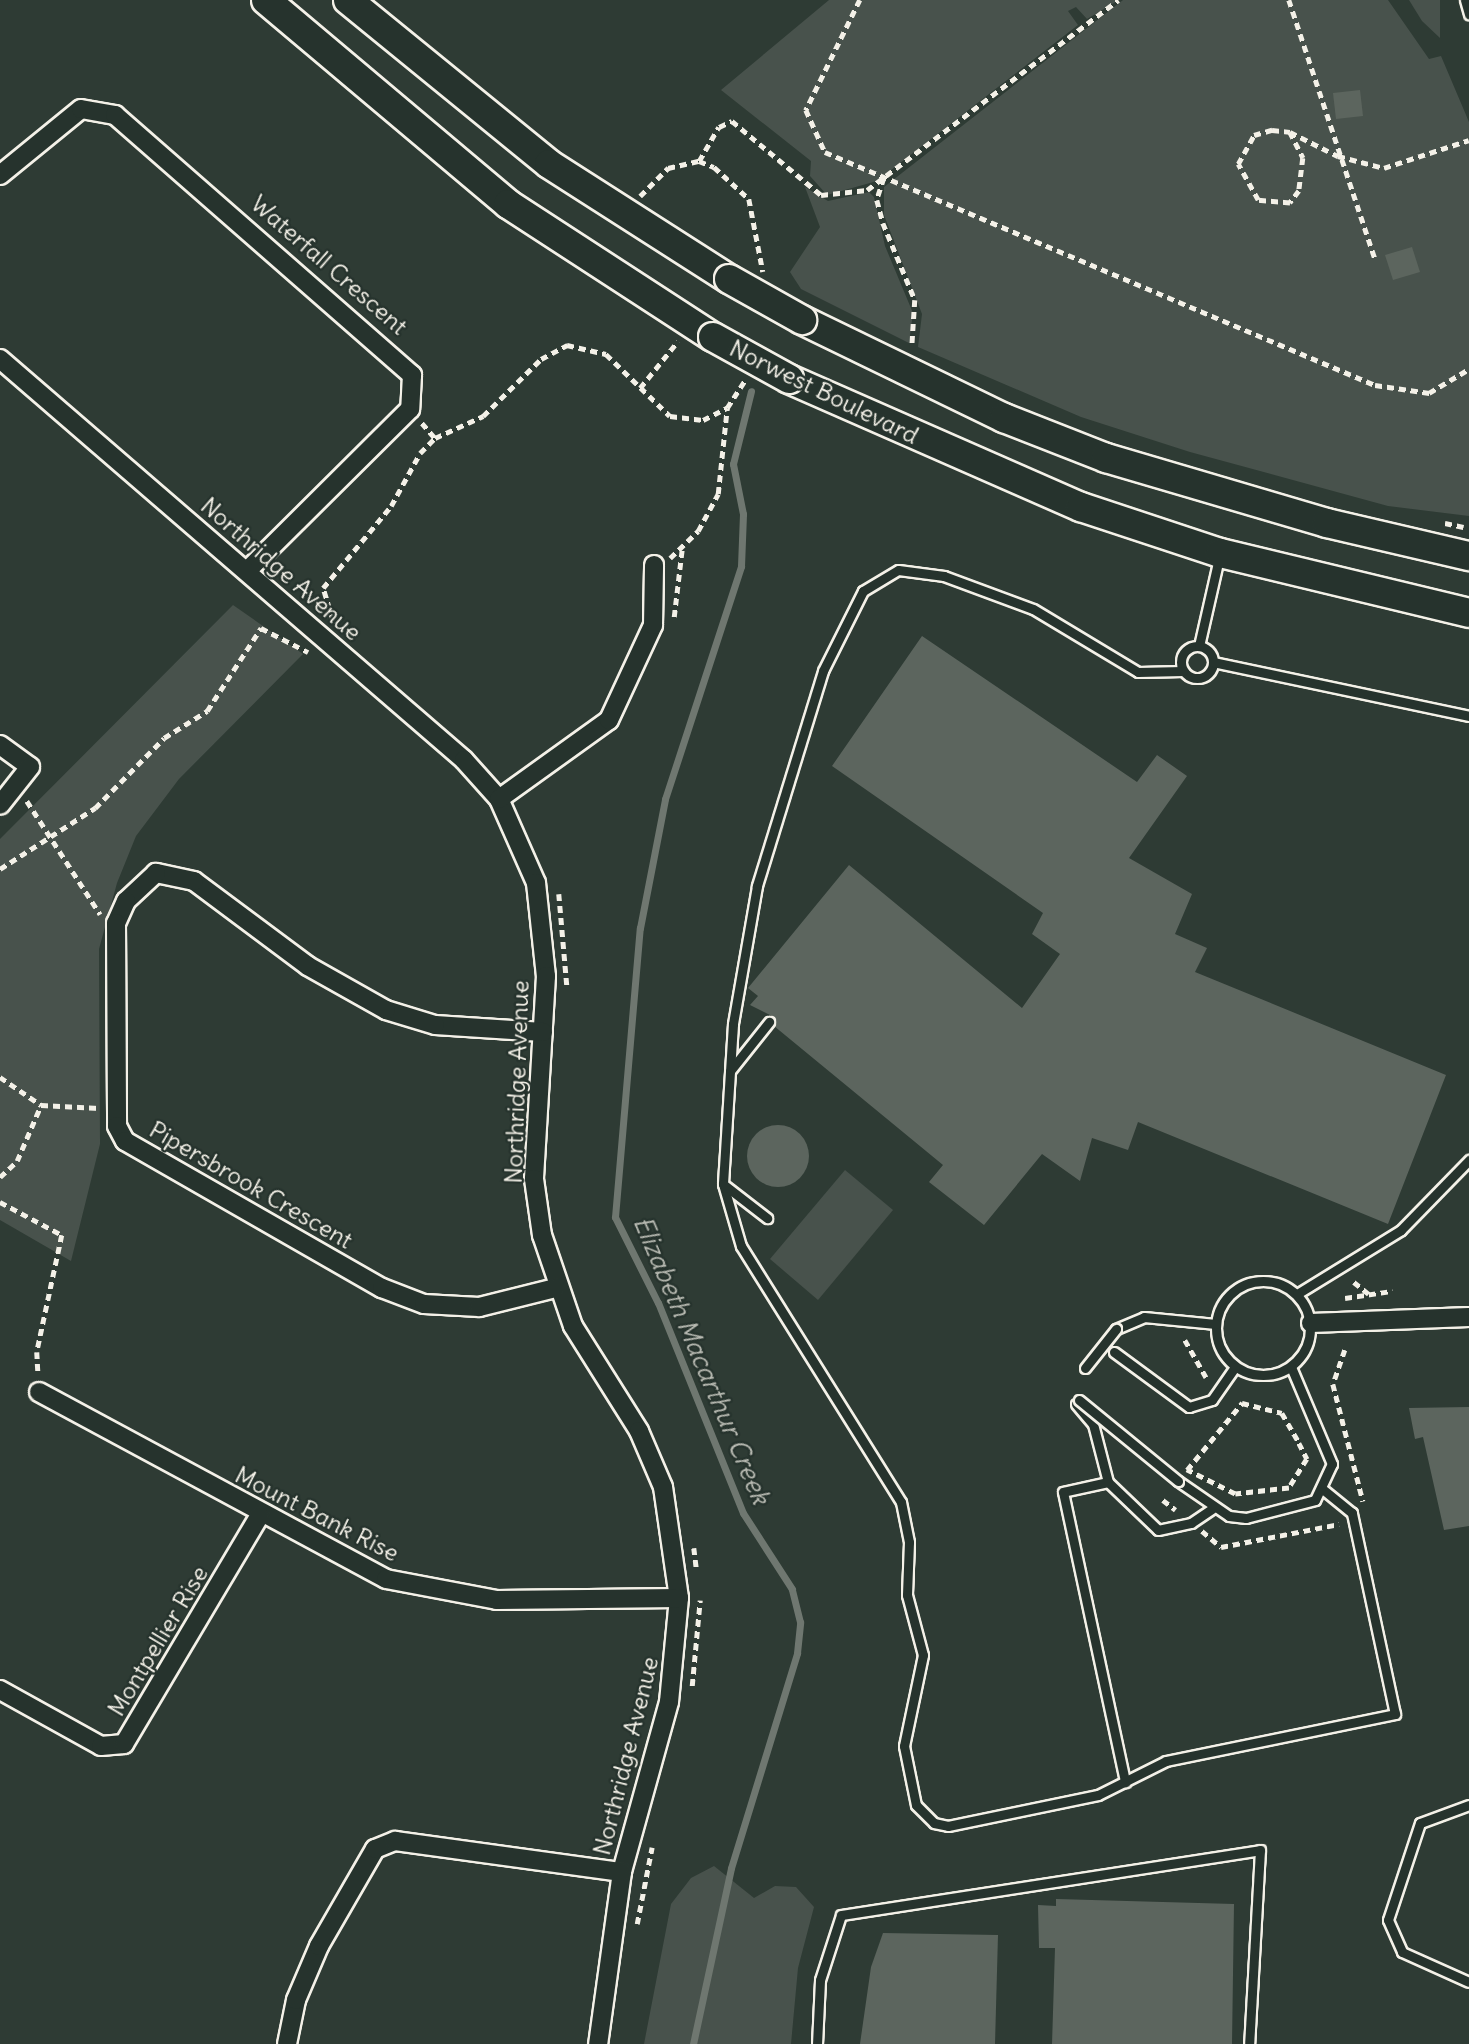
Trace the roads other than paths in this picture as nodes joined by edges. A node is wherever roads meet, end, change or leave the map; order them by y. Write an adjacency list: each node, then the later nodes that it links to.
1 (266, 0): 7 (main road, Norwest Boulevard, bridge)
2 (348, 0): 8 (main road, bridge)
3 (1465, 0): 4 (lane)
4 (1469, 14)
5 (0, 175): 10 (street, Waterfall Crescent)
6 (0, 359): 10 (street, Northridge Avenue)
7 (1220, 553): 11 (main road, Norwest Boulevard); 12 (lane)
8 (1469, 556)
9 (654, 565): 17 (street)
10 (247, 571): 17 (street, Northridge Avenue)
11 (1469, 612)
12 (1199, 646): 13 (lane); 14 (lane)
13 (1213, 662): 14 (lane); 15 (lane)
14 (1183, 671): 21 (lane)
15 (1469, 716)
16 (0, 745): 18 (street)
17 (499, 799): 20 (street, Northridge Avenue)
18 (0, 805)
19 (769, 1022): 21 (lane)
20 (544, 1032): 25 (street, Northridge Avenue); 25 (street, Pipersbrook Crescent)
21 (728, 1072): 23 (lane)
22 (1469, 1160): 26 (lane)
23 (723, 1184): 24 (lane); 41 (lane)
24 (767, 1218)
25 (556, 1288): 39 (street, Northridge Avenue)
26 (1297, 1294): 28 (lane); 29 (lane)
27 (1469, 1317): 28 (street)
28 (1311, 1323): 32 (lane)
29 (1216, 1324): 31 (lane); 33 (lane, bridge)
30 (1114, 1352): 31 (lane)
31 (1235, 1367): 32 (lane)
32 (1292, 1367): 36 (lane)
33 (1085, 1368)
34 (39, 1392): 38 (street, Mount Bank Rise)
35 (1108, 1482): 37 (lane); 37 (lane, bridge); 41 (lane)
36 (1324, 1490): 37 (lane); 41 (lane)
37 (1212, 1509)
38 (260, 1515): 39 (street, Mount Bank Rise); 40 (street, Montpellier Rise)
39 (679, 1598): 43 (street, Northridge Avenue)
40 (0, 1690)
41 (1125, 1782)
42 (1469, 1805): 44 (lane)
43 (622, 1872): 45 (street); 46 (street, Northridge Avenue)
44 (1469, 1982)
45 (288, 2044)
46 (598, 2044)
47 (817, 2044): 48 (lane)
48 (1249, 2044)

